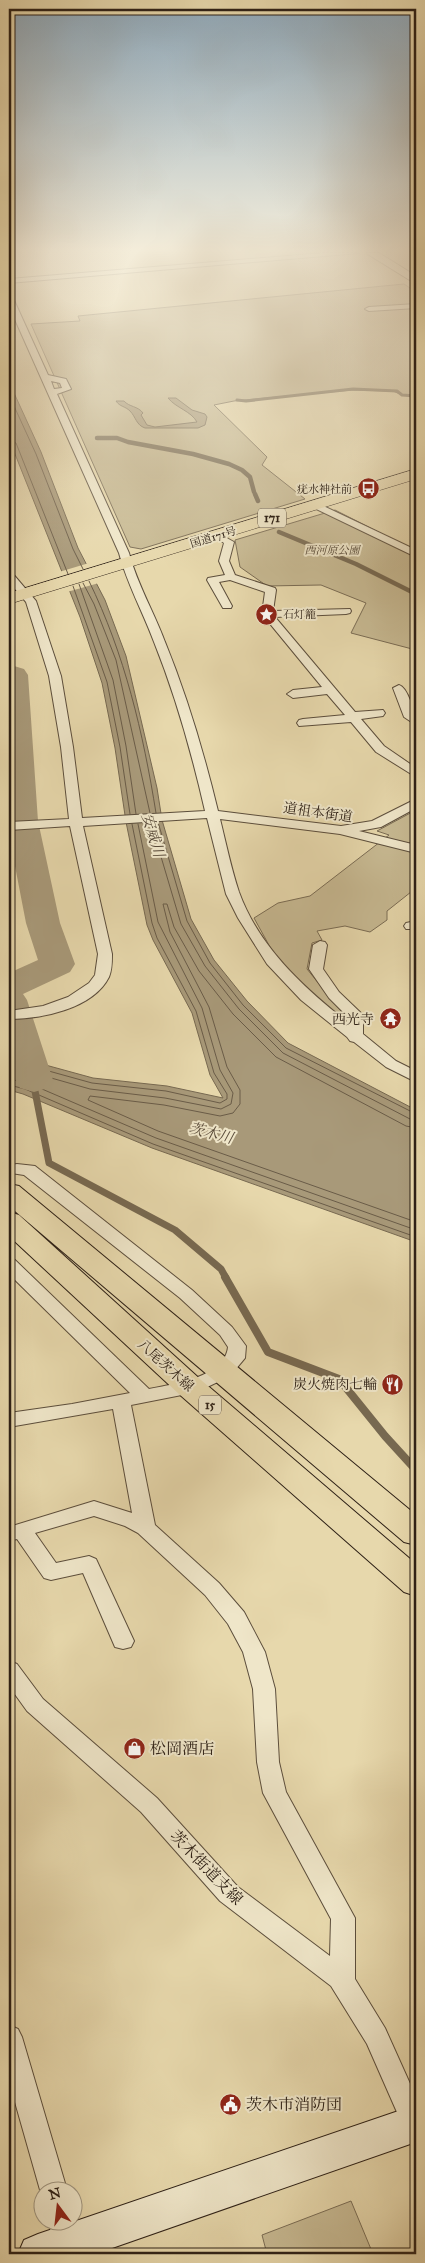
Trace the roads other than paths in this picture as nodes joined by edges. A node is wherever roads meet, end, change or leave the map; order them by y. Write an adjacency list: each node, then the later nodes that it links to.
1 (36, 359): 2 (street)
2 (43, 377): 3 (street); 3 (street)
3 (49, 390): 8 (street)
4 (416, 474): 5 (highway, 国道171号 / 171)
5 (315, 505): 6 (highway, 国道171号 / 171); 7 (street)
6 (216, 535): 8 (highway, 国道171号 / 171); 10 (street)
7 (416, 554)
8 (123, 564): 11 (highway, 国道171号 / 171); 26 (street)
9 (9, 576): 11 (street)
10 (231, 578): 12 (street); 14 (street)
11 (17, 596): 27 (street)
12 (227, 606)
13 (346, 611): 14 (street)
14 (267, 614): 16 (street)
15 (399, 688): 20 (street)
16 (329, 690): 17 (street); 19 (street)
17 (293, 694)
18 (379, 713): 19 (street)
19 (352, 717): 21 (street); 23 (street)
20 (416, 721)
21 (304, 723)
22 (416, 760): 23 (street)
23 (402, 764): 24 (street)
24 (416, 773)
25 (416, 803): 29 (street)
26 (209, 815): 27 (street); 29 (street, 道祖本街道); 33 (street)
27 (81, 821): 28 (street); 32 (street)
28 (11, 826)
29 (340, 830): 30 (street, 道祖本街道)
30 (416, 849)
31 (320, 945): 33 (street)
32 (9, 1015)
33 (356, 1038): 34 (street)
34 (416, 1077)
35 (13, 1180): 38 (main road, 15)
36 (9, 1221): 39 (main road, 八尾茨木線 / 15)
37 (9, 1264): 40 (street)
38 (223, 1372): 39 (street); 45 (main road, 15)
39 (190, 1387): 40 (street); 46 (main road, 八尾茨木線 / 15)
40 (144, 1396): 41 (street)
41 (121, 1401): 42 (street); 43 (street)
42 (9, 1420)
43 (145, 1528): 44 (street); 49 (street)
44 (16, 1532): 47 (street)
45 (416, 1534)
46 (416, 1583)
47 (123, 1641)
48 (9, 1670): 49 (street, 茨木街道支線)
49 (342, 1983): 51 (street, 茨木街道支線)
50 (9, 2037): 52 (street)
51 (416, 2124): 53 (street)
52 (50, 2180)
53 (56, 2239)

